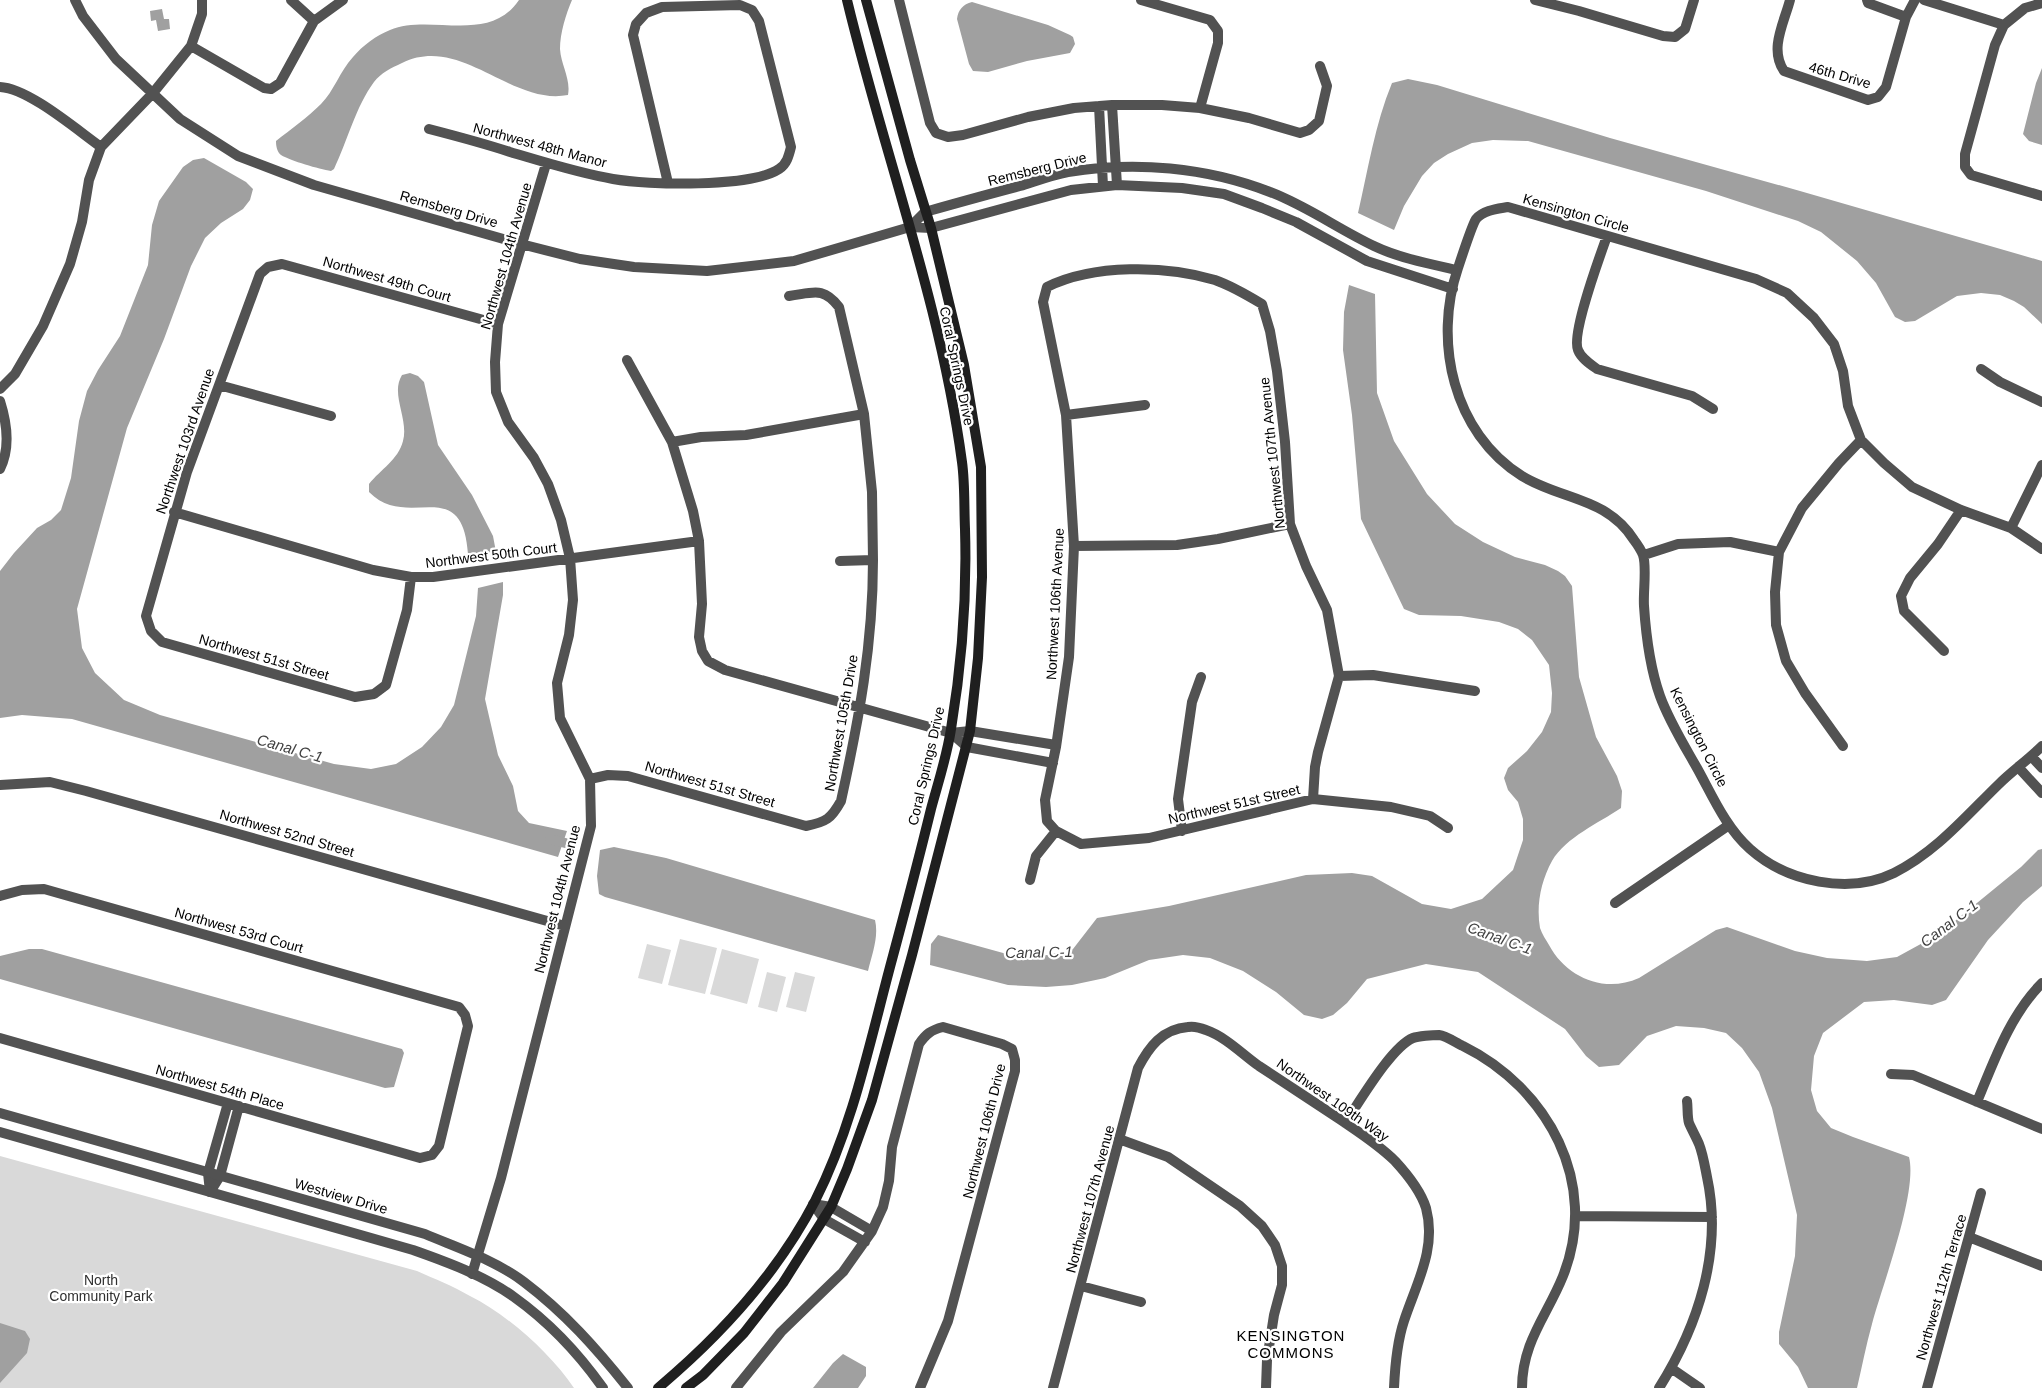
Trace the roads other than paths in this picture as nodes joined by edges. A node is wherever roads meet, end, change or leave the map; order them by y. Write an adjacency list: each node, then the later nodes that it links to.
1 (75, 0): 22 (street, Remsberg Drive)
2 (202, 0): 19 (street)
3 (291, 0): 17 (street)
4 (343, 0): 17 (street)
5 (847, 0): 36 (main road, Coral Springs Drive)
6 (866, 0): 35 (main road, Coral Springs Drive)
7 (900, 0): 24 (street)
8 (1141, 0): 25 (street)
9 (1535, 0): 10 (street)
10 (1694, 0)
11 (1790, 0): 16 (street, 46th Drive)
12 (1867, 0): 16 (street)
13 (1915, 0): 16 (street, 46th Drive)
14 (1924, 0): 18 (street)
15 (2042, 3): 18 (street)
16 (1906, 17)
17 (314, 21): 19 (street)
18 (2004, 25): 34 (street)
19 (191, 46): 22 (street)
20 (1320, 66): 25 (street)
21 (0, 87): 27 (street)
22 (152, 93): 27 (street); 39 (street, Remsberg Drive)
23 (1112, 105): 24 (street); 25 (street); 29 (street)
24 (1099, 106): 30 (street)
25 (1200, 108)
26 (429, 129): 28 (street, Northwest 48th Manor)
27 (101, 147): 49 (street)
28 (546, 164): 31 (street, Northwest 48th Manor); 39 (street, Northwest 104th Avenue)
29 (1116, 166): 30 (street, Remsberg Drive); 32 (street); 41 (street, Remsberg Drive)
30 (1102, 168): 33 (street); 35 (street, Remsberg Drive)
31 (668, 182): 31 (street, Northwest 48th Manor)
32 (1117, 185): 33 (street, Remsberg Drive); 42 (street, Remsberg Drive)
33 (1103, 186): 37 (street, Remsberg Drive)
34 (2042, 196)
35 (925, 212): 36 (street, Remsberg Drive); 37 (main road, Coral Springs Drive)
36 (910, 227): 37 (street, Remsberg Drive); 39 (street, Remsberg Drive); 81 (main road, Coral Springs Drive)
37 (931, 228): 80 (main road, Coral Springs Drive)
38 (1607, 236): 41 (street, Kensington Circle); 53 (street); 57 (street, Kensington Circle)
39 (521, 244): 45 (street, Northwest 104th Avenue)
40 (268, 266): 45 (street, Northwest 49th Court); 48 (street, Northwest 103rd Avenue)
41 (1458, 270): 42 (street, Kensington Circle)
42 (1452, 289): 69 (street, Kensington Circle)
43 (789, 296): 54 (street, Northwest 105th Drive)
44 (1262, 304): 55 (street, Northwest 106th Avenue); 63 (street, Northwest 107th Avenue)
45 (498, 324): 70 (street, Northwest 104th Avenue)
46 (627, 360): 58 (street)
47 (1981, 369): 51 (street)
48 (219, 385): 56 (street); 62 (street, Northwest 103rd Avenue)
49 (0, 389)
50 (0, 401): 60 (street)
51 (2042, 402)
52 (1145, 405): 55 (street)
53 (1712, 409)
54 (864, 414): 58 (street); 71 (street, Northwest 105th Drive)
55 (1066, 415): 66 (street, Northwest 106th Avenue)
56 (331, 416)
57 (1862, 440): 61 (street, Kensington Circle); 68 (street)
58 (672, 442): 65 (street)
59 (2042, 465): 64 (street)
60 (0, 469)
61 (1961, 510): 64 (street, Kensington Circle); 75 (street)
62 (174, 512): 73 (street, Northwest 50th Court); 74 (street, Northwest 103rd Avenue)
63 (1290, 524): 66 (street); 76 (street, Northwest 107th Avenue)
64 (2011, 528): 67 (street, Kensington Circle)
65 (699, 541): 70 (street, Northwest 50th Court); 79 (street)
66 (1074, 546): 82 (street, Northwest 106th Avenue)
67 (2042, 549)
68 (1779, 552): 69 (street); 83 (street)
69 (1644, 555): 95 (street, Kensington Circle)
70 (570, 558): 73 (street, Northwest 50th Court); 90 (street, Northwest 104th Avenue)
71 (874, 560): 72 (street); 79 (street, Northwest 105th Drive)
72 (840, 561)
73 (412, 577): 74 (street, Northwest 51st Street)
74 (151, 631)
75 (1944, 651)
76 (1339, 676): 78 (street); 93 (street, Northwest 107th Avenue)
77 (1201, 677): 98 (street)
78 (1475, 691)
79 (861, 709): 81 (street); 94 (street, Northwest 105th Drive)
80 (970, 730): 81 (street); 82 (street); 85 (main road, Coral Springs Drive)
81 (951, 733): 85 (street); 121 (main road, Coral Springs Drive)
82 (1056, 746): 87 (street, Northwest 106th Avenue)
83 (1843, 746)
84 (2042, 746): 86 (street, Kensington Circle)
85 (967, 747): 87 (street); 122 (main road, Coral Springs Drive)
86 (2032, 757): 88 (street, Kensington Circle); 89 (street)
87 (1053, 763): 97 (street, Northwest 106th Avenue)
88 (2020, 768): 92 (street); 95 (street, Kensington Circle)
89 (2042, 768)
90 (590, 779): 94 (street, Northwest 51st Street); 102 (street, Northwest 104th Avenue)
91 (0, 785): 102 (street, Northwest 52nd Street)
92 (2042, 793)
93 (1313, 799): 96 (street, Northwest 51st Street); 98 (street, Northwest 51st Street)
94 (823, 823)
95 (1729, 825): 101 (street)
96 (1448, 828)
97 (1056, 831): 98 (street, Northwest 51st Street); 99 (street)
98 (1182, 831)
99 (1030, 880)
100 (0, 896): 116 (street, Northwest 53rd Court)
101 (1615, 903)
102 (565, 926): 129 (street, Northwest 104th Avenue)
103 (2042, 983): 108 (street)
104 (1174, 1029): 112 (street, Northwest 109th Way); 115 (street, Northwest 107th Avenue)
105 (0, 1038): 109 (street, Northwest 54th Place)
106 (1890, 1074): 108 (street)
107 (1687, 1100): 124 (street)
108 (1977, 1102): 113 (street)
109 (228, 1103): 110 (street, Northwest 54th Place); 117 (street)
110 (239, 1106): 116 (street, Northwest 54th Place); 118 (street)
111 (0, 1113): 117 (street, Westview Drive)
112 (1345, 1123): 123 (street); 143 (street, Northwest 109th Way)
113 (2042, 1129)
114 (0, 1132): 119 (street)
115 (1119, 1139): 132 (street, Northwest 107th Avenue); 142 (street)
116 (432, 1155)
117 (208, 1173): 118 (street, Westview Drive); 119 (street)
118 (220, 1176): 119 (street); 129 (street, Westview Drive)
119 (210, 1192): 131 (street)
120 (1981, 1193): 127 (street, Northwest 112th Terrace)
121 (813, 1204): 122 (street); 125 (street); 137 (main road, Coral Springs Drive)
122 (831, 1207): 125 (main road, Coral Springs Drive); 126 (street)
123 (1576, 1216): 124 (street); 144 (street)
124 (1712, 1217): 134 (street)
125 (824, 1219): 128 (street); 138 (main road, Coral Springs Drive)
126 (872, 1231): 128 (street, Northwest 106th Drive); 140 (street, Northwest 106th Drive)
127 (1970, 1236): 130 (street); 147 (street, Northwest 112th Terrace)
128 (865, 1242): 139 (street, Northwest 106th Drive)
129 (478, 1256): 131 (street, Northwest 104th Avenue); 136 (street, Westview Drive)
130 (2042, 1266)
131 (472, 1274): 135 (street)
132 (1081, 1286): 133 (street); 141 (street, Northwest 107th Avenue)
133 (1141, 1302)
134 (1671, 1368): 145 (street); 146 (street)
135 (603, 1388)
136 (628, 1388)
137 (658, 1388)
138 (686, 1388)
139 (736, 1388)
140 (920, 1388)
141 (1052, 1388)
142 (1266, 1388)
143 (1394, 1388)
144 (1522, 1388)
145 (1659, 1388)
146 (1700, 1388)
147 (1927, 1388)

